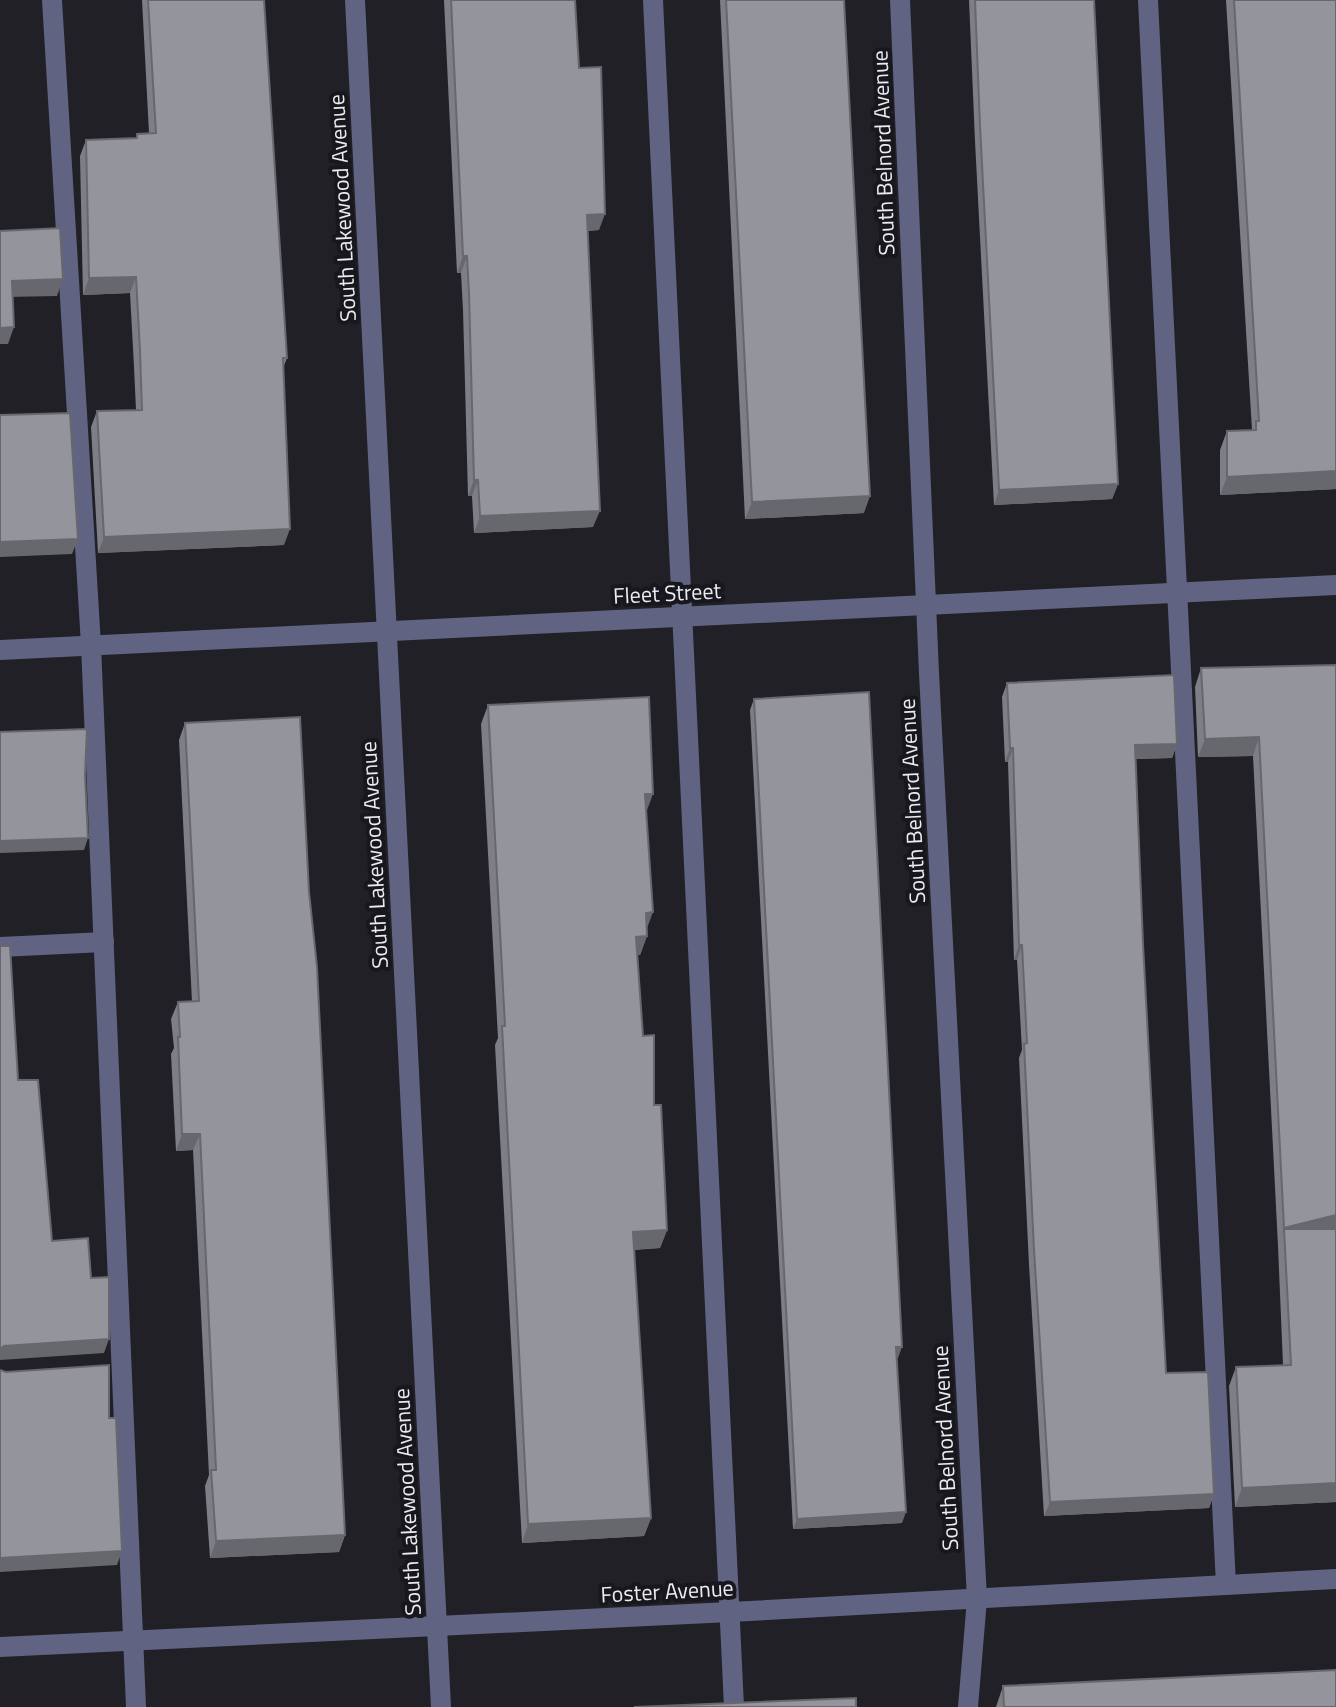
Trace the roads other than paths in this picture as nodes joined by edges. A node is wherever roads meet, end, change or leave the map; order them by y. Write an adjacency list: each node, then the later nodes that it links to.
1 (52, 0): 11 (street)
2 (355, 0): 10 (street, South Lakewood Avenue)
3 (653, 0): 9 (street)
4 (900, 0): 8 (street, South Belnord Avenue)
5 (1148, 0): 7 (street)
6 (1336, 585): 7 (street, Fleet Street)
7 (1176, 593): 8 (street, Fleet Street); 16 (street)
8 (926, 604): 9 (street, Fleet Street); 17 (street, South Belnord Avenue)
9 (683, 616): 10 (street, Fleet Street); 18 (street)
10 (387, 631): 11 (street, Fleet Street); 19 (street, South Lakewood Avenue)
11 (91, 645): 12 (street, Fleet Street); 13 (street)
12 (0, 650)
13 (104, 942): 14 (street); 20 (street)
14 (0, 947)
15 (1336, 1579): 16 (street, Foster Avenue)
16 (1226, 1585): 17 (street, Foster Avenue)
17 (977, 1599): 18 (street, Foster Avenue); 25 (street, South Belnord Avenue)
18 (730, 1612): 19 (street, Foster Avenue); 24 (street)
19 (437, 1625): 20 (street, Foster Avenue); 23 (street, South Lakewood Avenue)
20 (132, 1640): 21 (street, Foster Avenue); 22 (street)
21 (0, 1647)
22 (136, 1707)
23 (441, 1707)
24 (734, 1707)
25 (968, 1707)

